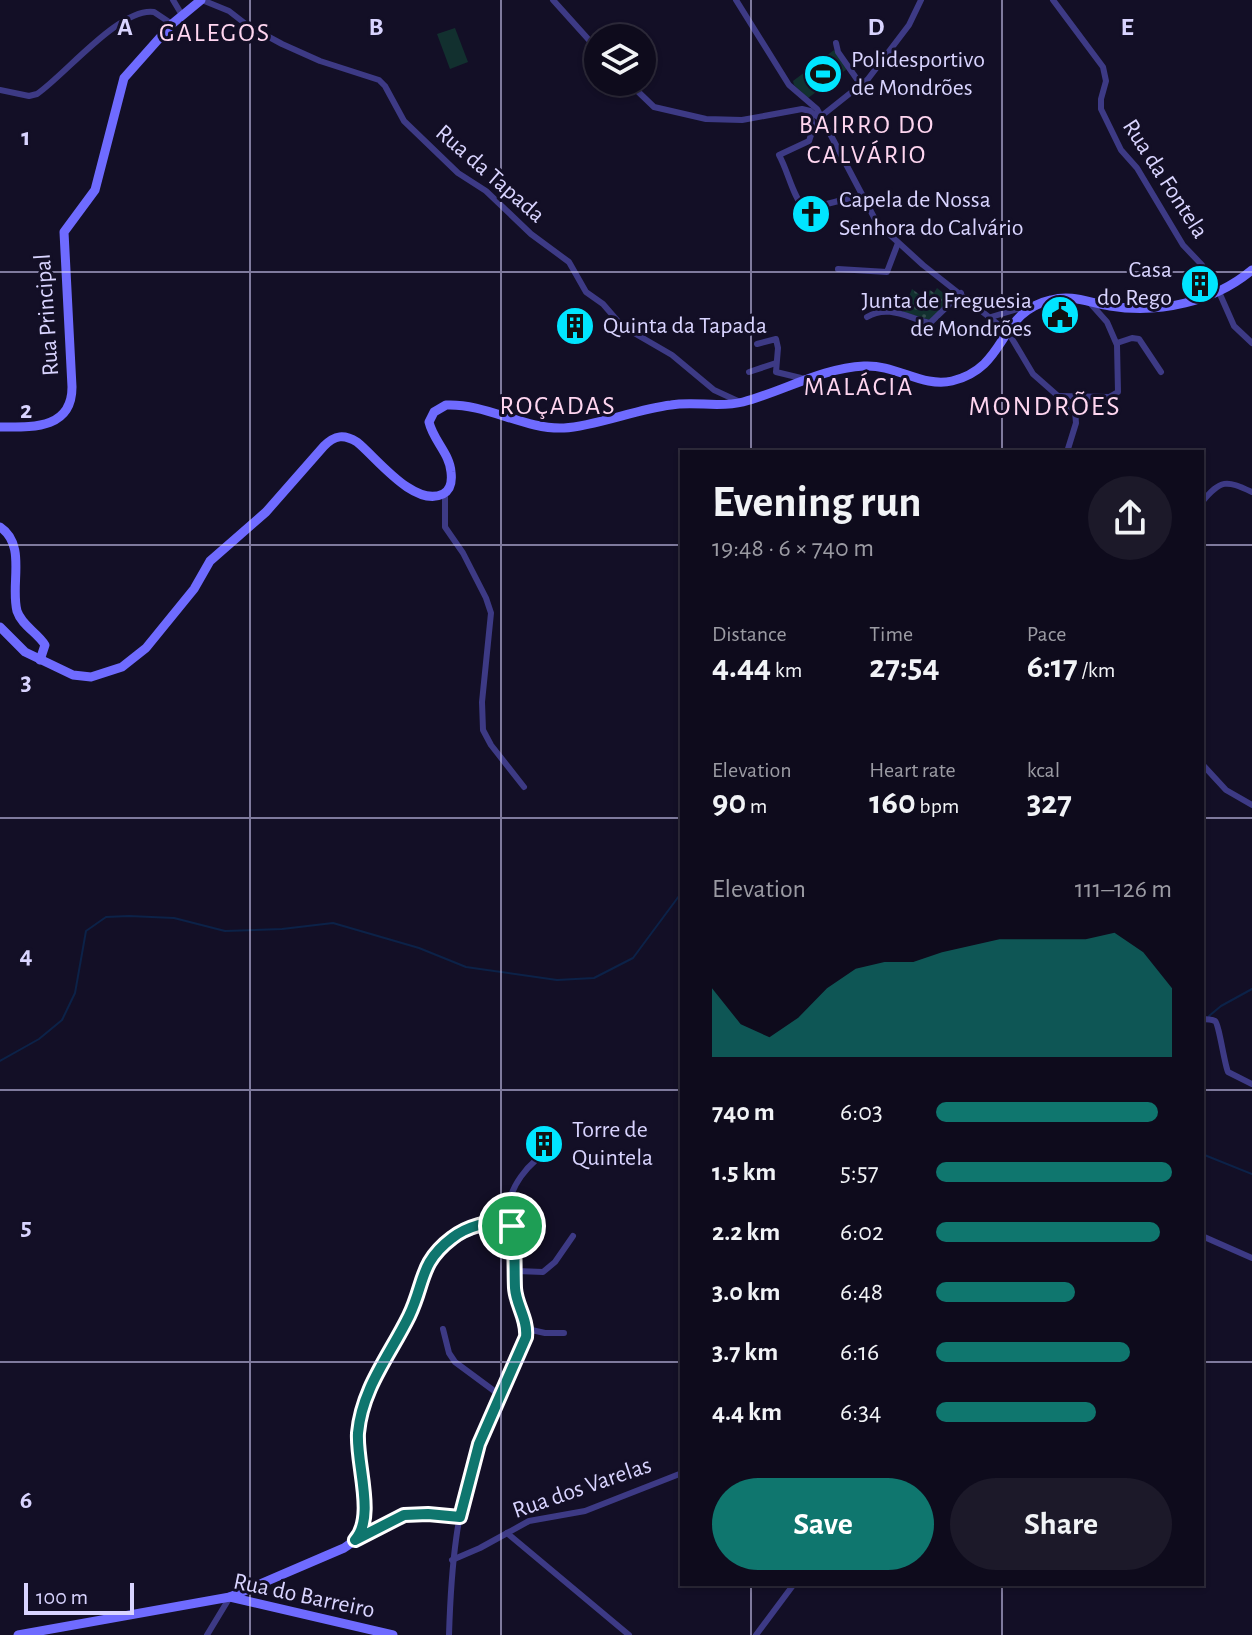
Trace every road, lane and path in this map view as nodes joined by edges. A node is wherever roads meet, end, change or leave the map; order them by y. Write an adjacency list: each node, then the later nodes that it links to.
1 (173, 0): 7 (street)
2 (201, 0): 7 (street, Rua Principal); 37 (street, Rua da Tapada)
3 (553, 0): 9 (street)
4 (736, 0): 15 (street)
5 (921, 0): 11 (street)
6 (1053, 0): 20 (street, Rua da Fontela)
7 (182, 15): 8 (street, Rua Principal)
8 (172, 24): 12 (street); 38 (street, Rua Principal)
9 (584, 34)
10 (836, 43): 11 (street)
11 (861, 85): 15 (street)
12 (0, 90)
13 (643, 96): 14 (street)
14 (810, 111): 15 (street); 16 (street)
15 (819, 118): 16 (street)
16 (862, 195): 17 (street)
17 (898, 243): 18 (street); 21 (street)
18 (838, 269)
19 (1252, 270): 20 (street)
20 (1217, 292): 22 (street); 28 (street, Rua da Fontela)
21 (961, 293): 24 (street); 25 (street)
22 (1087, 300): 23 (street); 27 (street)
23 (1042, 302): 25 (street); 26 (street)
24 (867, 317)
25 (991, 317): 26 (street)
26 (1008, 332): 35 (street); 36 (street)
27 (1117, 343): 33 (street); 36 (street)
28 (1252, 343)
29 (757, 344): 30 (street)
30 (776, 363): 31 (street); 34 (street)
31 (760, 368): 32 (street); 34 (street)
32 (749, 372)
33 (1161, 372)
34 (778, 374): 35 (street)
35 (808, 379): 37 (street)
36 (1058, 396): 39 (street)
37 (741, 402): 41 (street)
38 (0, 427)
39 (1068, 450)
40 (1252, 492): 42 (street)
41 (445, 493): 45 (street); 47 (street)
42 (1204, 500)
43 (0, 527): 45 (street)
44 (0, 627): 45 (street)
45 (40, 660)
46 (1204, 766): 48 (street)
47 (524, 787)
48 (1252, 805)
49 (1205, 1019): 50 (street)
50 (1252, 1084)
51 (553, 1149): 52 (street)
52 (510, 1219): 56 (street); 58 (street)
53 (493, 1231): 56 (street)
54 (573, 1236): 58 (street)
55 (1204, 1237): 57 (street)
56 (439, 1250): 66 (street)
57 (1252, 1258)
58 (517, 1271): 60 (street)
59 (443, 1329): 62 (street)
60 (527, 1329): 61 (street); 62 (street)
61 (564, 1333)
62 (501, 1396): 64 (street)
63 (680, 1474): 65 (street, Rua dos Varelas)
64 (460, 1517): 66 (street); 67 (street)
65 (507, 1533): 67 (street, Rua dos Varelas); 74 (street)
66 (355, 1540): 69 (street)
67 (452, 1560): 73 (street)
68 (793, 1586): 75 (street)
69 (230, 1597): 70 (street, Rua do Barreiro); 71 (street); 72 (street, Rua do Barreiro)
70 (18, 1635)
71 (207, 1635)
72 (393, 1635)
73 (449, 1635)
74 (629, 1635)
75 (756, 1635)

